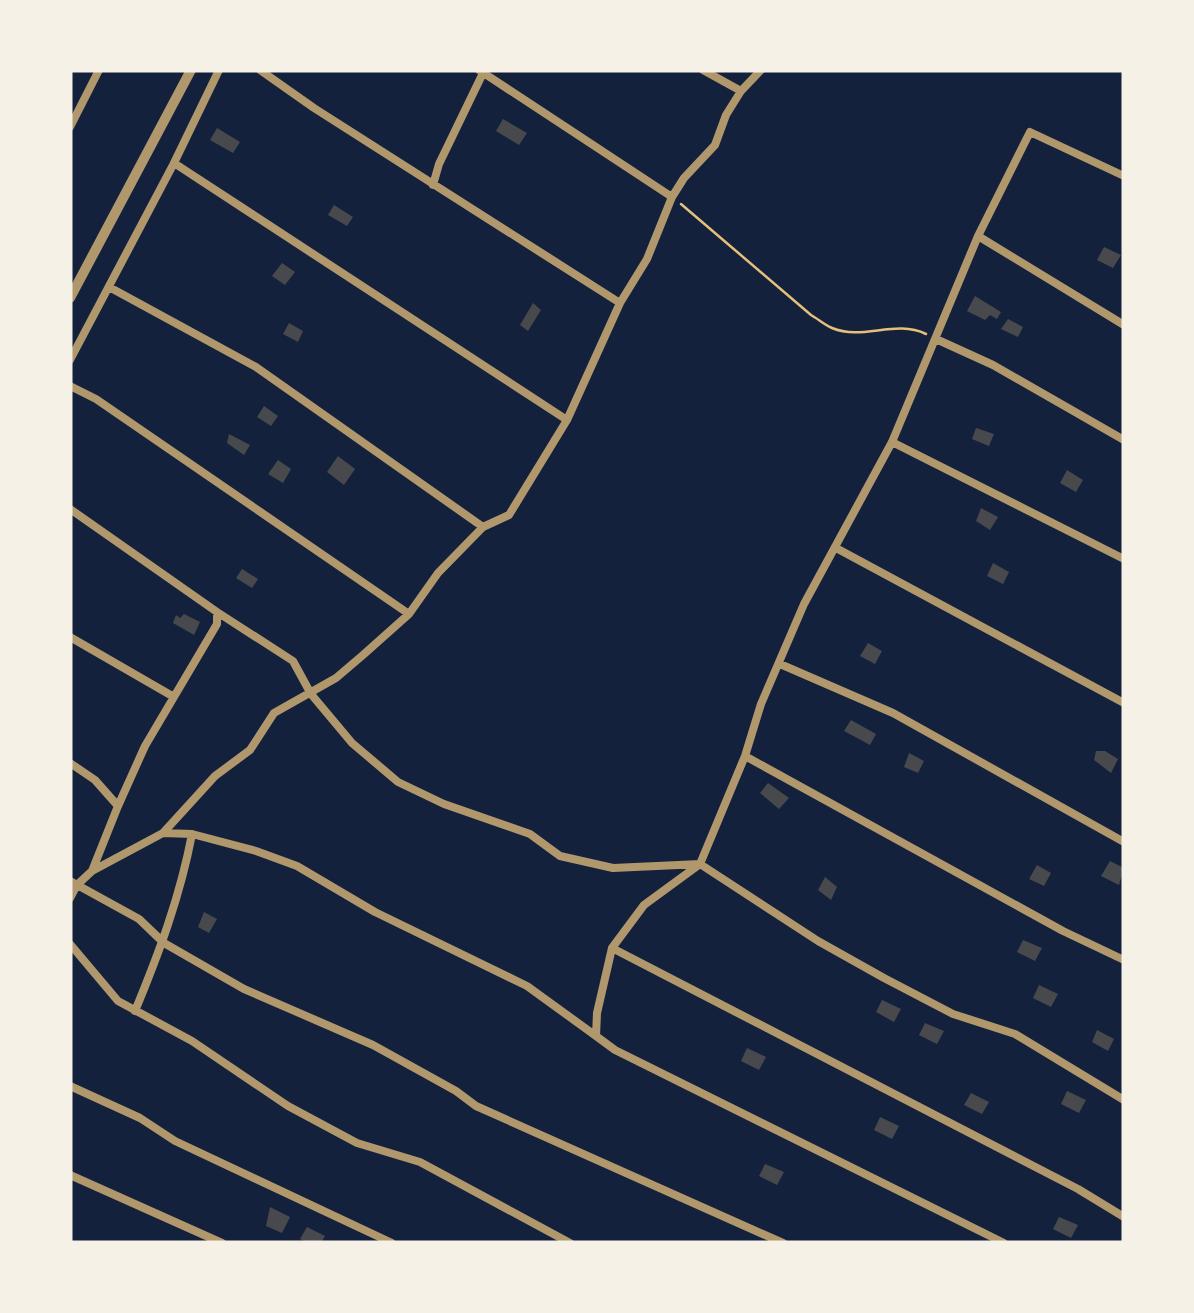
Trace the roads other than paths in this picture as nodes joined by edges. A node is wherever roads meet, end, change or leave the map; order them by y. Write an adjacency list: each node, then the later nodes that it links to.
1 (99, 70): 9 (street)
2 (191, 70): 16 (street)
3 (218, 70): 10 (street)
4 (260, 70): 12 (street)
5 (703, 70): 8 (street)
6 (762, 70): 8 (street)
7 (481, 72): 12 (street); 13 (street)
8 (741, 91): 13 (street)
9 (71, 122)
10 (174, 163): 15 (street); 22 (street)
11 (1124, 176): 14 (street)
12 (433, 185): 17 (street)
13 (672, 197): 17 (street)
14 (978, 236): 18 (street); 19 (street)
15 (110, 287): 20 (street); 26 (street)
16 (70, 298)
17 (620, 303): 22 (street)
18 (1124, 325)
19 (936, 339): 23 (street); 24 (street)
20 (70, 360)
21 (70, 386): 30 (street)
22 (567, 420): 26 (street)
23 (1124, 440)
24 (892, 442): 27 (street); 28 (street)
25 (70, 509): 29 (street)
26 (483, 528): 30 (street)
27 (836, 548): 32 (street); 35 (street)
28 (1124, 559)
29 (217, 612): 33 (street); 34 (street)
30 (409, 614): 33 (street)
31 (70, 637): 34 (street)
32 (780, 664): 36 (street); 41 (street)
33 (311, 694): 39 (street); 42 (street)
34 (174, 697): 38 (street)
35 (1124, 703)
36 (745, 756): 42 (street); 49 (street)
37 (70, 763): 38 (street)
38 (118, 806): 43 (street)
39 (164, 833): 40 (street); 43 (street)
40 (192, 834): 47 (street); 51 (street)
41 (1124, 842)
42 (700, 864): 48 (street); 53 (street)
43 (92, 871): 44 (street)
44 (73, 883): 45 (street); 47 (street)
45 (70, 898)
46 (70, 944): 50 (street)
47 (164, 944): 50 (street); 59 (street)
48 (612, 948): 51 (street); 55 (street)
49 (1124, 960)
50 (134, 1011): 58 (street)
51 (596, 1036): 60 (street)
52 (70, 1086): 57 (street)
53 (1124, 1100)
54 (70, 1175): 56 (street)
55 (1124, 1217)
56 (222, 1243)
57 (392, 1243)
58 (570, 1243)
59 (782, 1243)
60 (1004, 1243)

